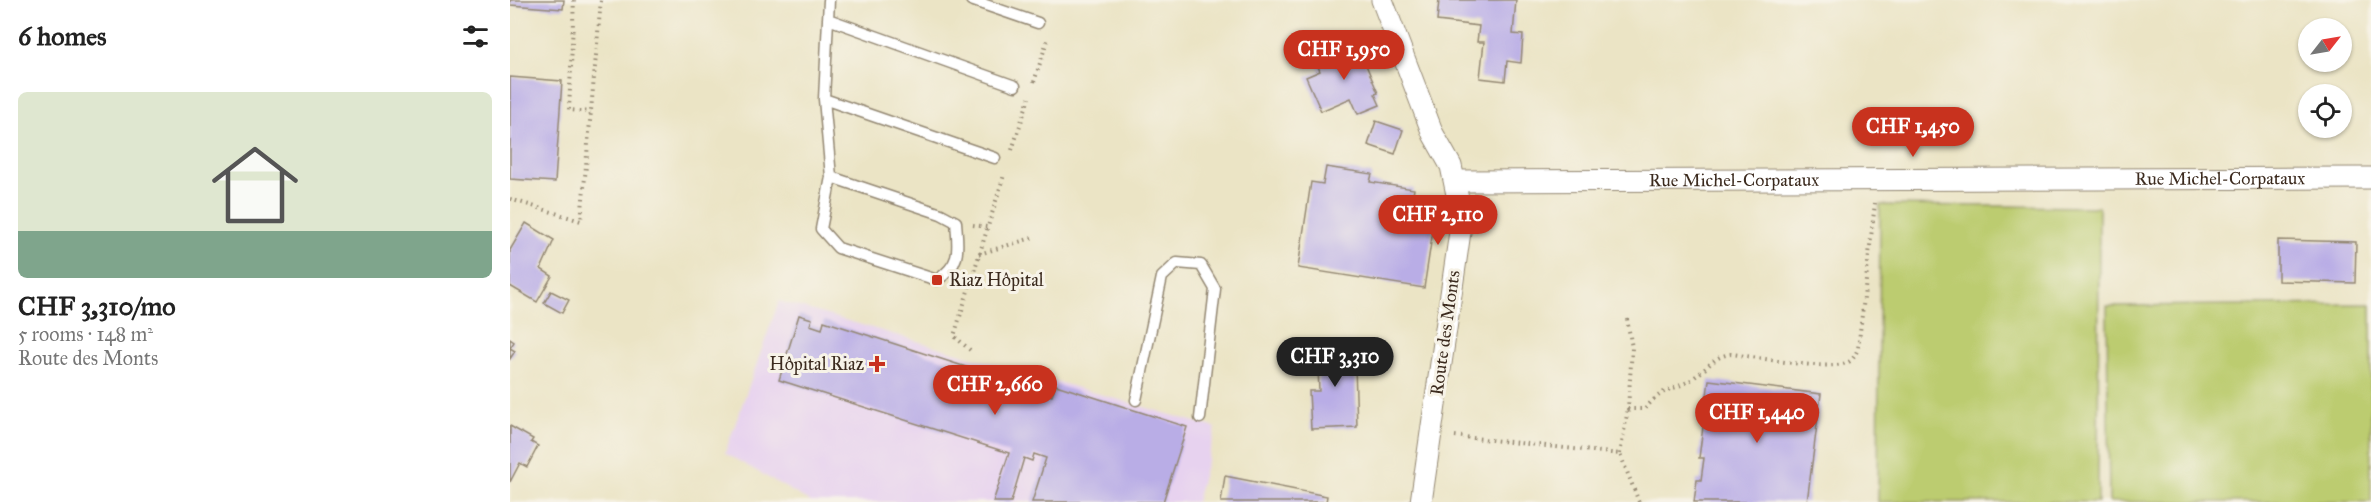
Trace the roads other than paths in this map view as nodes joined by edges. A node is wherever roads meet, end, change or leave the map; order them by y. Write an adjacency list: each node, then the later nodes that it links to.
1 (829, 0): 4 (lane)
2 (971, 0): 5 (lane)
3 (1382, 0): 11 (street, Route des Monts)
4 (828, 19): 6 (lane); 7 (lane)
5 (1038, 23)
6 (1015, 86)
7 (824, 99): 8 (lane); 9 (lane)
8 (995, 158)
9 (831, 177): 9 (lane)
10 (2371, 178): 11 (street, Rue Michel-Corpataux)
11 (1456, 181): 14 (street, Route des Monts)
12 (1136, 400): 13 (lane)
13 (1200, 418)
14 (1421, 502)

